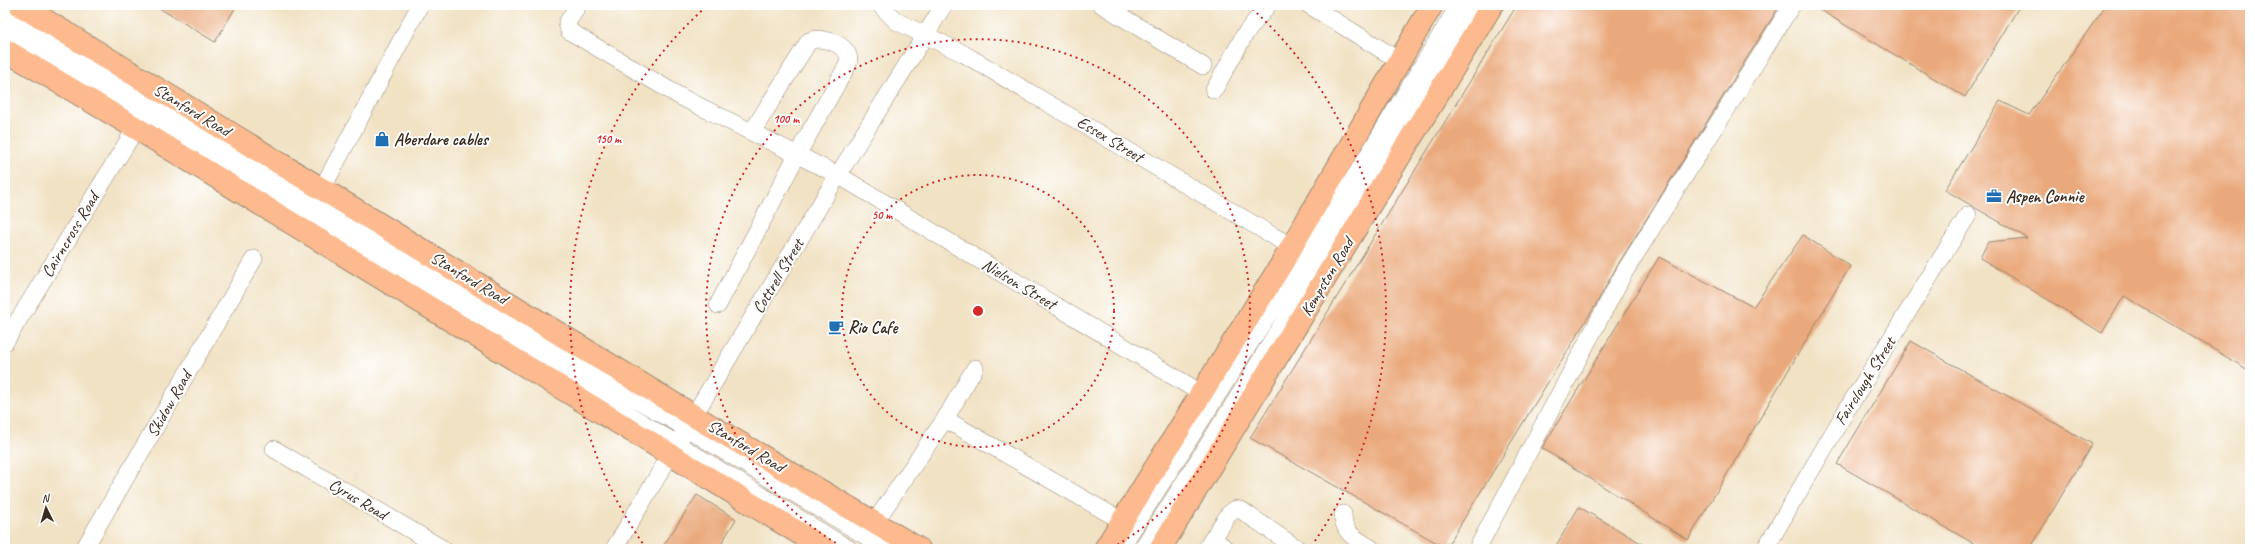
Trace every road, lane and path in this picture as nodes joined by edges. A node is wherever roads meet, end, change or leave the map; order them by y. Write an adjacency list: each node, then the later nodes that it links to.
1 (20, 5): 25 (main road, Stanford Road)
2 (420, 5): 25 (street)
3 (578, 5): 22 (street, Nielson Street)
4 (880, 5): 16 (street, Essex Street)
5 (944, 5): 16 (street, Cottrell Street)
6 (1102, 5): 19 (street)
7 (1268, 5): 20 (street)
8 (1309, 5): 18 (street)
9 (1432, 5): 18 (main road)
10 (1459, 5): 49 (street)
11 (1474, 5): 50 (street)
12 (1492, 5): 51 (main road, Kempston Road)
13 (1792, 5): 55 (street)
14 (5, 17): 34 (street)
15 (5, 34): 36 (street)
16 (925, 36): 24 (street, Cottrell Street); 27 (street, Essex Street)
17 (5, 50): 21 (main road)
18 (1400, 61): 27 (main road)
19 (1203, 66)
20 (1214, 90)
21 (136, 128): 30 (street, Cairncross Road); 36 (main road)
22 (752, 132): 23 (street, Nielson Street); 23 (street)
23 (797, 155): 24 (street, Nielson Street); 29 (street)
24 (838, 176): 32 (street, Nielson Street); 34 (street, Cottrell Street)
25 (322, 189): 34 (main road, Stanford Road)
26 (1968, 215): 56 (street, Fairclough Street)
27 (1292, 247): 32 (main road)
28 (254, 259): 41 (street, Skidow Road)
29 (718, 305)
30 (5, 342)
31 (975, 368): 33 (street)
32 (1201, 392): 38 (main road)
33 (945, 418): 38 (street); 39 (street)
34 (690, 422): 36 (street, Cottrell Street); 39 (main road, Stanford Road); 46 (street)
35 (274, 449): 42 (street, Cyrus Road)
36 (675, 449): 43 (street, Cottrell Street); 44 (main road); 45 (street)
37 (1343, 514): 54 (street)
38 (1122, 521): 48 (main road)
39 (876, 522): 47 (main road, Stanford Road)
40 (1209, 544): 52 (street); 53 (street)
41 (84, 549)
42 (443, 549)
43 (614, 549)
44 (824, 549)
45 (850, 549)
46 (887, 549)
47 (919, 549)
48 (1105, 549)
49 (1120, 549)
50 (1142, 549)
51 (1160, 549)
52 (1226, 549)
53 (1298, 549)
54 (1372, 549)
55 (1477, 549)
56 (1765, 549)

